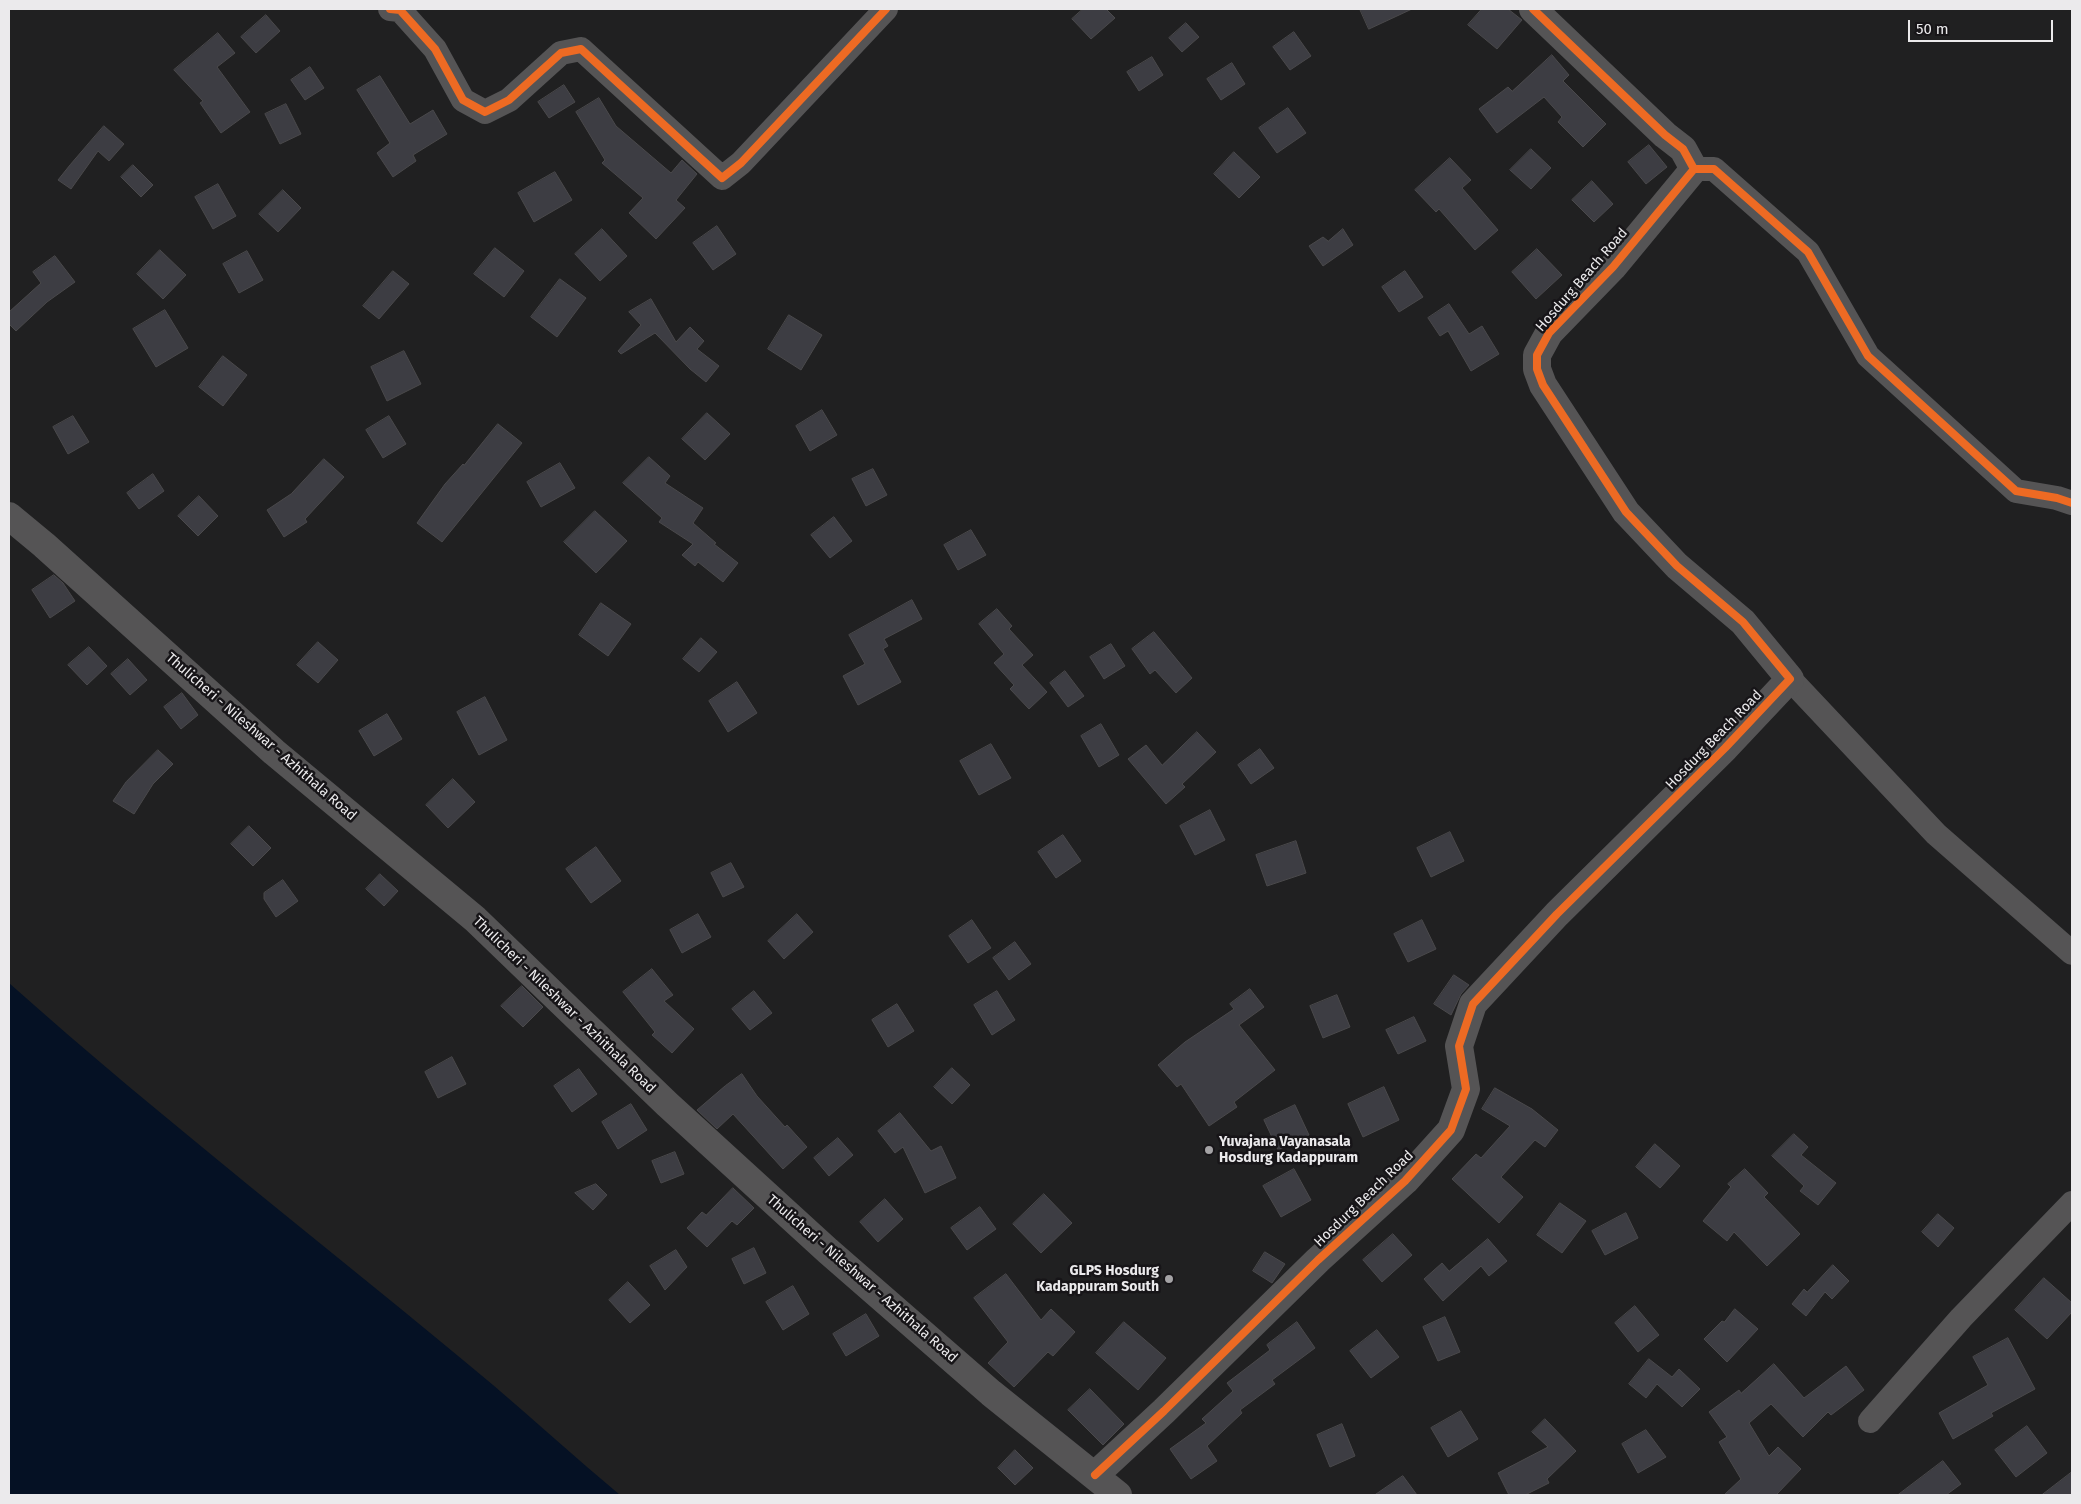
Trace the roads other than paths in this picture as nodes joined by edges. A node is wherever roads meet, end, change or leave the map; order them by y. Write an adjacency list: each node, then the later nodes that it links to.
1 (390, 9): 2 (street)
2 (886, 9)
3 (1533, 9): 4 (street)
4 (1694, 168): 5 (street); 7 (street, Hosdurg Beach Road)
5 (2072, 503)
6 (9, 516): 11 (street, Thulicheri - Nileshwar - Azhithala Road)
7 (1790, 679): 8 (street); 11 (street, Hosdurg Beach Road)
8 (2072, 953)
9 (2072, 1203): 10 (street)
10 (1870, 1421)
11 (1095, 1475): 12 (street, Thulicheri - Nileshwar - Azhithala Road)
12 (1118, 1495)

